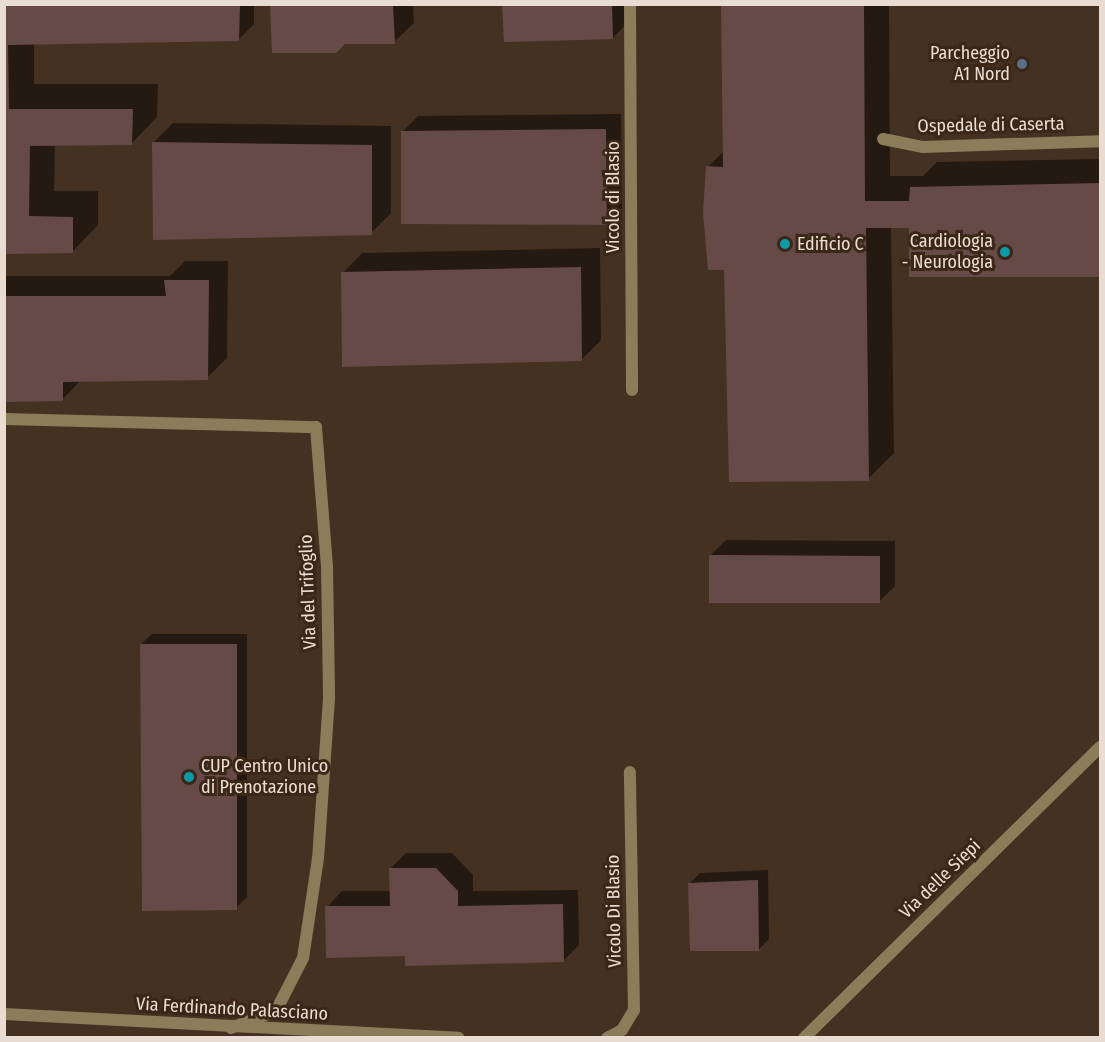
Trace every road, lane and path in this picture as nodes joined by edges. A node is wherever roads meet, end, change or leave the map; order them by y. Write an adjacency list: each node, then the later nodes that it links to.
1 (630, 4): 4 (lane, Vicolo di Blasio)
2 (883, 139): 3 (lane, Ospedale di Caserta)
3 (1101, 141)
4 (632, 390)
5 (4, 419): 9 (lane, Via del Trifoglio)
6 (1101, 747): 12 (lane, Via delle Siepi)
7 (630, 772): 11 (lane, Vicolo Di Blasio)
8 (4, 1014): 9 (lane, Via Ferdinando Palasciano)
9 (231, 1028): 10 (lane, Via Ferdinando Palasciano)
10 (458, 1038)
11 (607, 1038)
12 (804, 1038)

